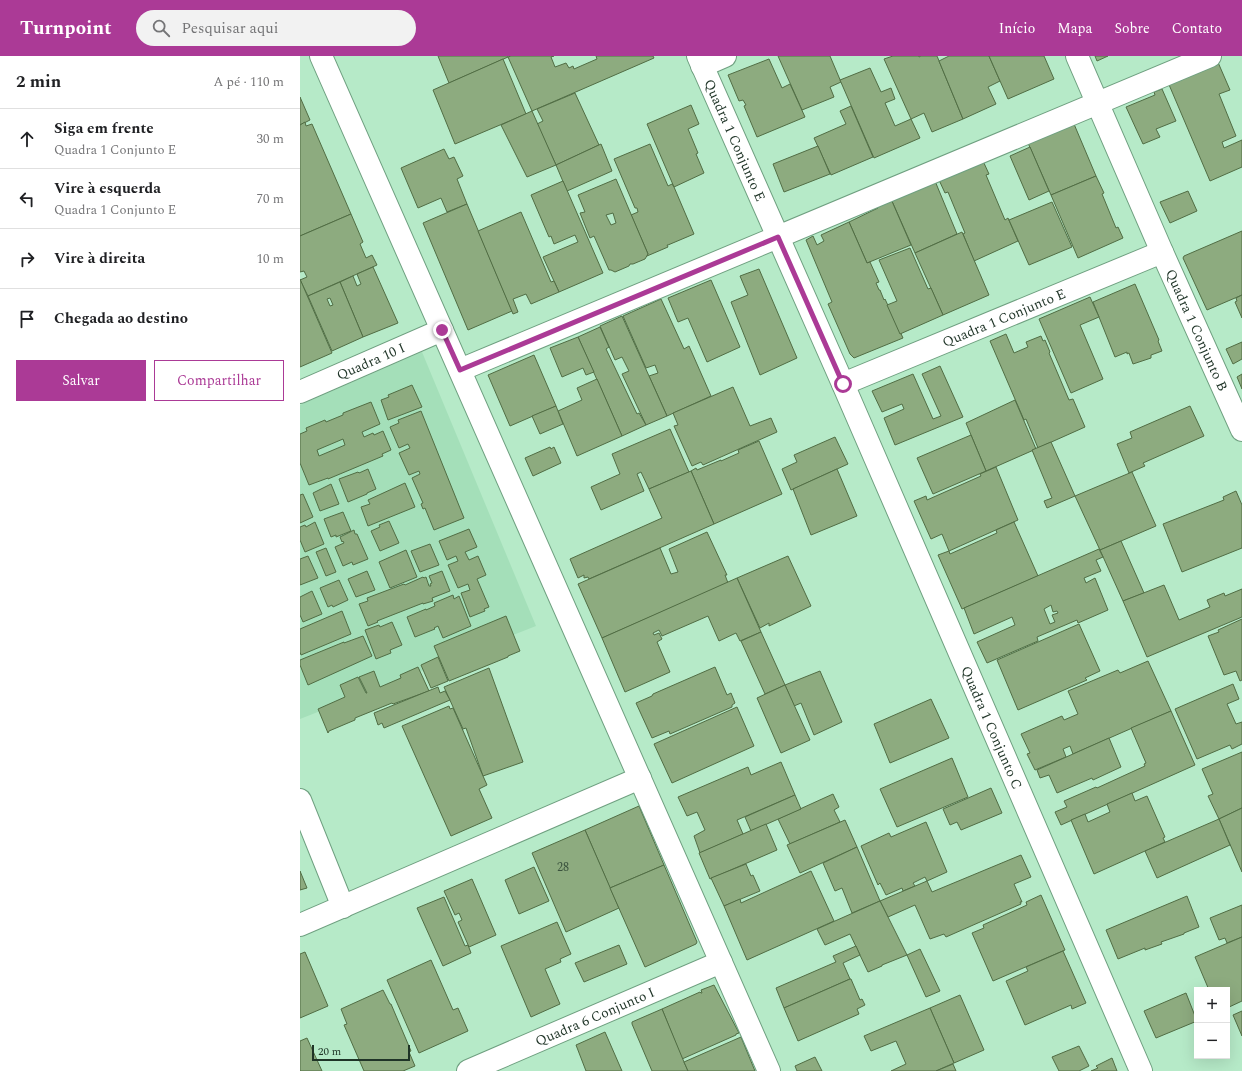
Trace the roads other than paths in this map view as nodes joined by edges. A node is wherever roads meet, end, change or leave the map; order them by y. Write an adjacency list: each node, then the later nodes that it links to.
1 (321, 56): 9 (street)
2 (725, 56): 5 (street, Quadra 1 Conjunto E)
3 (1077, 56): 6 (street)
4 (1210, 56): 6 (street)
5 (700, 61): 7 (street, Quadra 1 Conjunto E)
6 (1097, 103): 7 (street); 8 (street)
7 (778, 237): 10 (street); 11 (street, Quadra 1 Conjunto E)
8 (1162, 252): 11 (street, Quadra 1 Conjunto E); 13 (street, Quadra 1 Conjunto B)
9 (442, 330): 10 (street); 12 (street, Quadra 10 I)
10 (460, 370): 14 (street)
11 (843, 384): 21 (street, Quadra 1 Conjunto C)
12 (300, 392)
13 (1242, 430)
14 (640, 778): 16 (street); 18 (street)
15 (300, 800): 16 (street)
16 (342, 907): 17 (street)
17 (300, 925)
18 (721, 962): 19 (street, Quadra 6 Conjunto I); 20 (street)
19 (468, 1071)
20 (769, 1071)
21 (1141, 1071)

